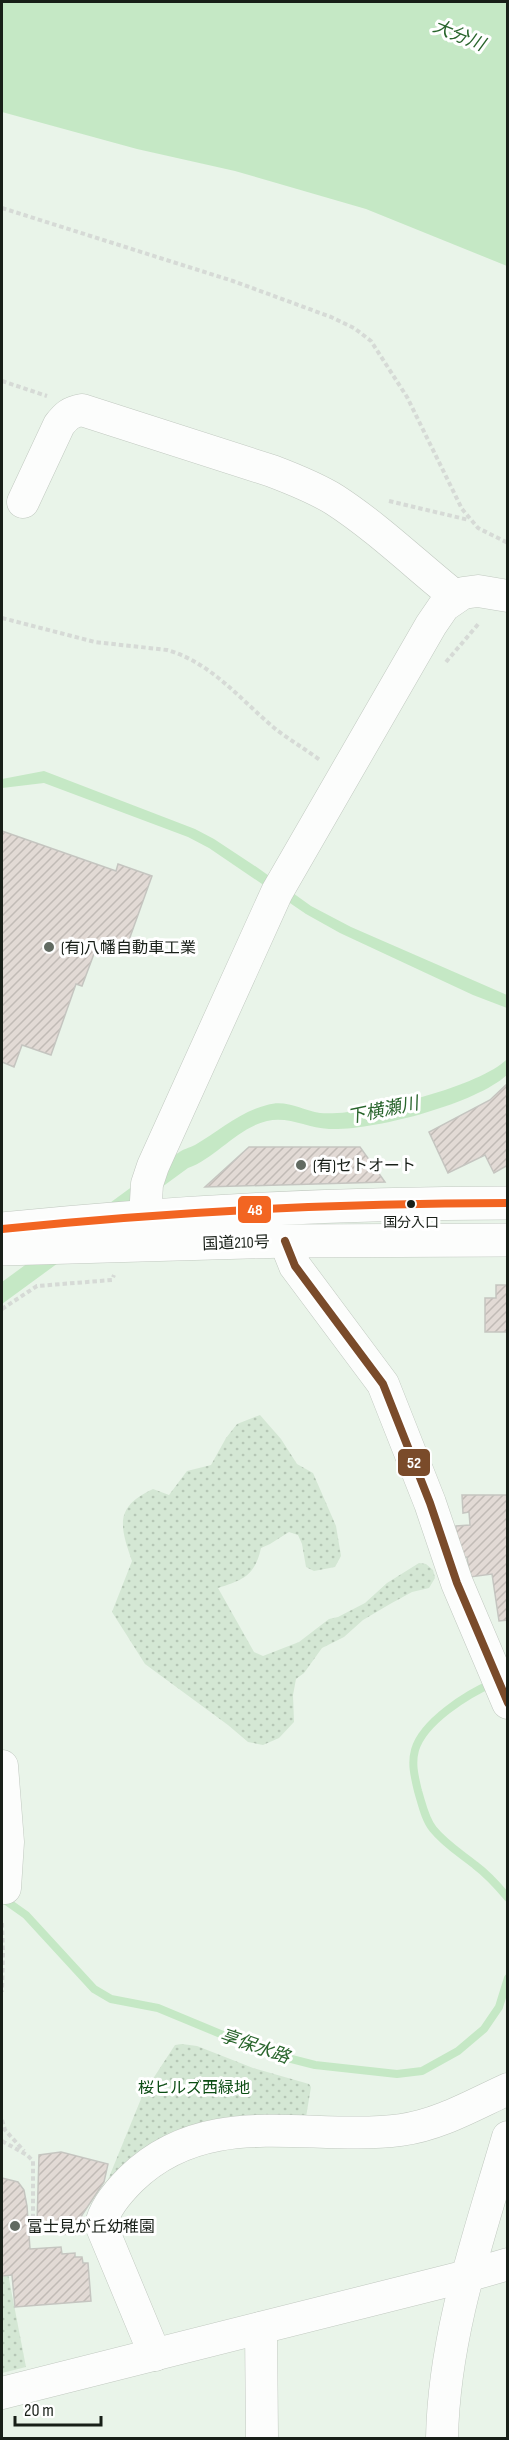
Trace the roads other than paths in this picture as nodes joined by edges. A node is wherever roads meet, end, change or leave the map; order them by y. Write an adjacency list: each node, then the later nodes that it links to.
1 (23, 502): 3 (street)
2 (507, 596): 3 (street)
3 (456, 597): 5 (street)
4 (507, 1203): 5 (highway, 国道210号)
5 (145, 1218): 6 (highway, 国道210号)
6 (2, 1229)
7 (285, 1240): 8 (highway, 国道210号); 9 (highway, 国道210号); 10 (street)
8 (507, 1240)
9 (2, 1250)
10 (501, 1688)
11 (2, 1766): 12 (street)
12 (4, 1888)
13 (507, 2089): 18 (street)
14 (507, 2137): 16 (street)
15 (507, 2264): 16 (street)
16 (467, 2276): 17 (street); 21 (street)
17 (261, 2328): 18 (street); 20 (street)
18 (155, 2355): 19 (street)
19 (2, 2392)
20 (262, 2439)
21 (442, 2439)

